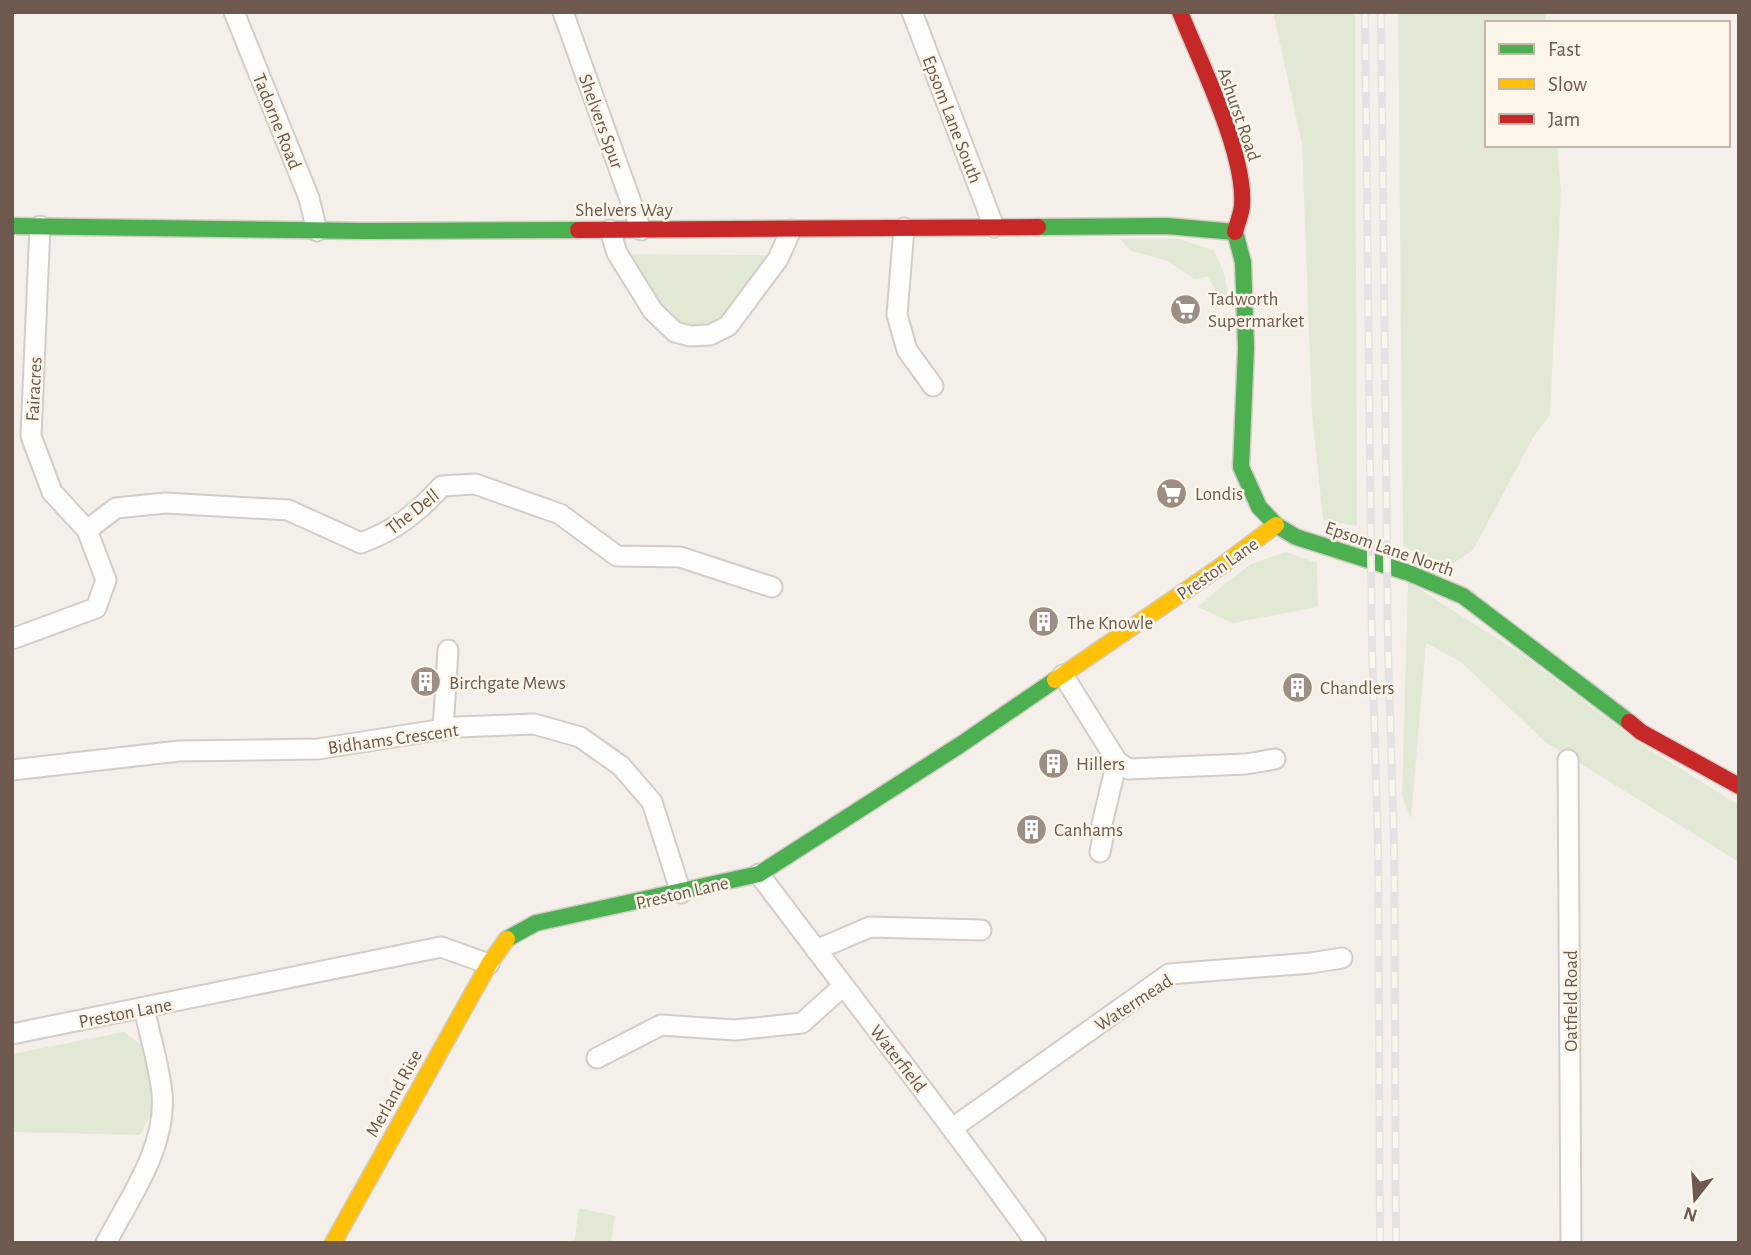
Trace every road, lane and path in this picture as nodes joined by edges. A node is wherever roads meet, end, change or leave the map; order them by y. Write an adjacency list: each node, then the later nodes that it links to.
1 (234, 12): 12 (street, Tadorne Road)
2 (563, 12): 10 (street, Shelvers Spur)
3 (912, 12): 7 (street, Epsom Lane South)
4 (1180, 12): 13 (street, Ashurst Road)
5 (12, 226): 6 (street, Shelvers Way)
6 (40, 226): 12 (street, Shelvers Way); 16 (street, Fairacres)
7 (994, 227): 8 (street, Shelvers Way); 13 (street, Shelvers Way)
8 (904, 228): 11 (street, Shelvers Way); 14 (street)
9 (610, 230): 10 (street, Shelvers Way); 11 (street); 12 (street, Shelvers Way)
10 (642, 230): 11 (street, Shelvers Way)
11 (791, 230)
12 (317, 231)
13 (1235, 232): 15 (street, Epsom Lane North)
14 (933, 386)
15 (1276, 525): 20 (street, Preston Lane); 26 (street, Epsom Lane North)
16 (87, 530): 17 (street, The Dell); 18 (street, Fairacres)
17 (772, 587)
18 (12, 639)
19 (448, 650): 21 (street)
20 (1063, 675): 24 (street); 28 (street, Preston Lane)
21 (443, 730): 25 (street, Bidhams Crescent); 29 (street, Bidhams Crescent)
22 (1275, 760): 24 (street)
23 (1568, 760): 42 (street, Oatfield Road)
24 (1117, 761): 27 (street)
25 (12, 770)
26 (1739, 786)
27 (1100, 852)
28 (759, 874): 29 (street, Preston Lane); 31 (street, Waterfield)
29 (681, 893): 33 (street, Preston Lane)
30 (981, 930): 31 (street)
31 (816, 950): 34 (street, Waterfield)
32 (1342, 958): 38 (street, Watermead)
33 (489, 964): 35 (street, Preston Lane); 40 (street, Merland Rise)
34 (843, 986): 37 (street); 38 (street, Waterfield)
35 (144, 1008): 36 (street, Preston Lane); 39 (street)
36 (12, 1034)
37 (597, 1058)
38 (954, 1128): 41 (street, Waterfield)
39 (106, 1243)
40 (332, 1243)
41 (1036, 1243)
42 (1571, 1243)

